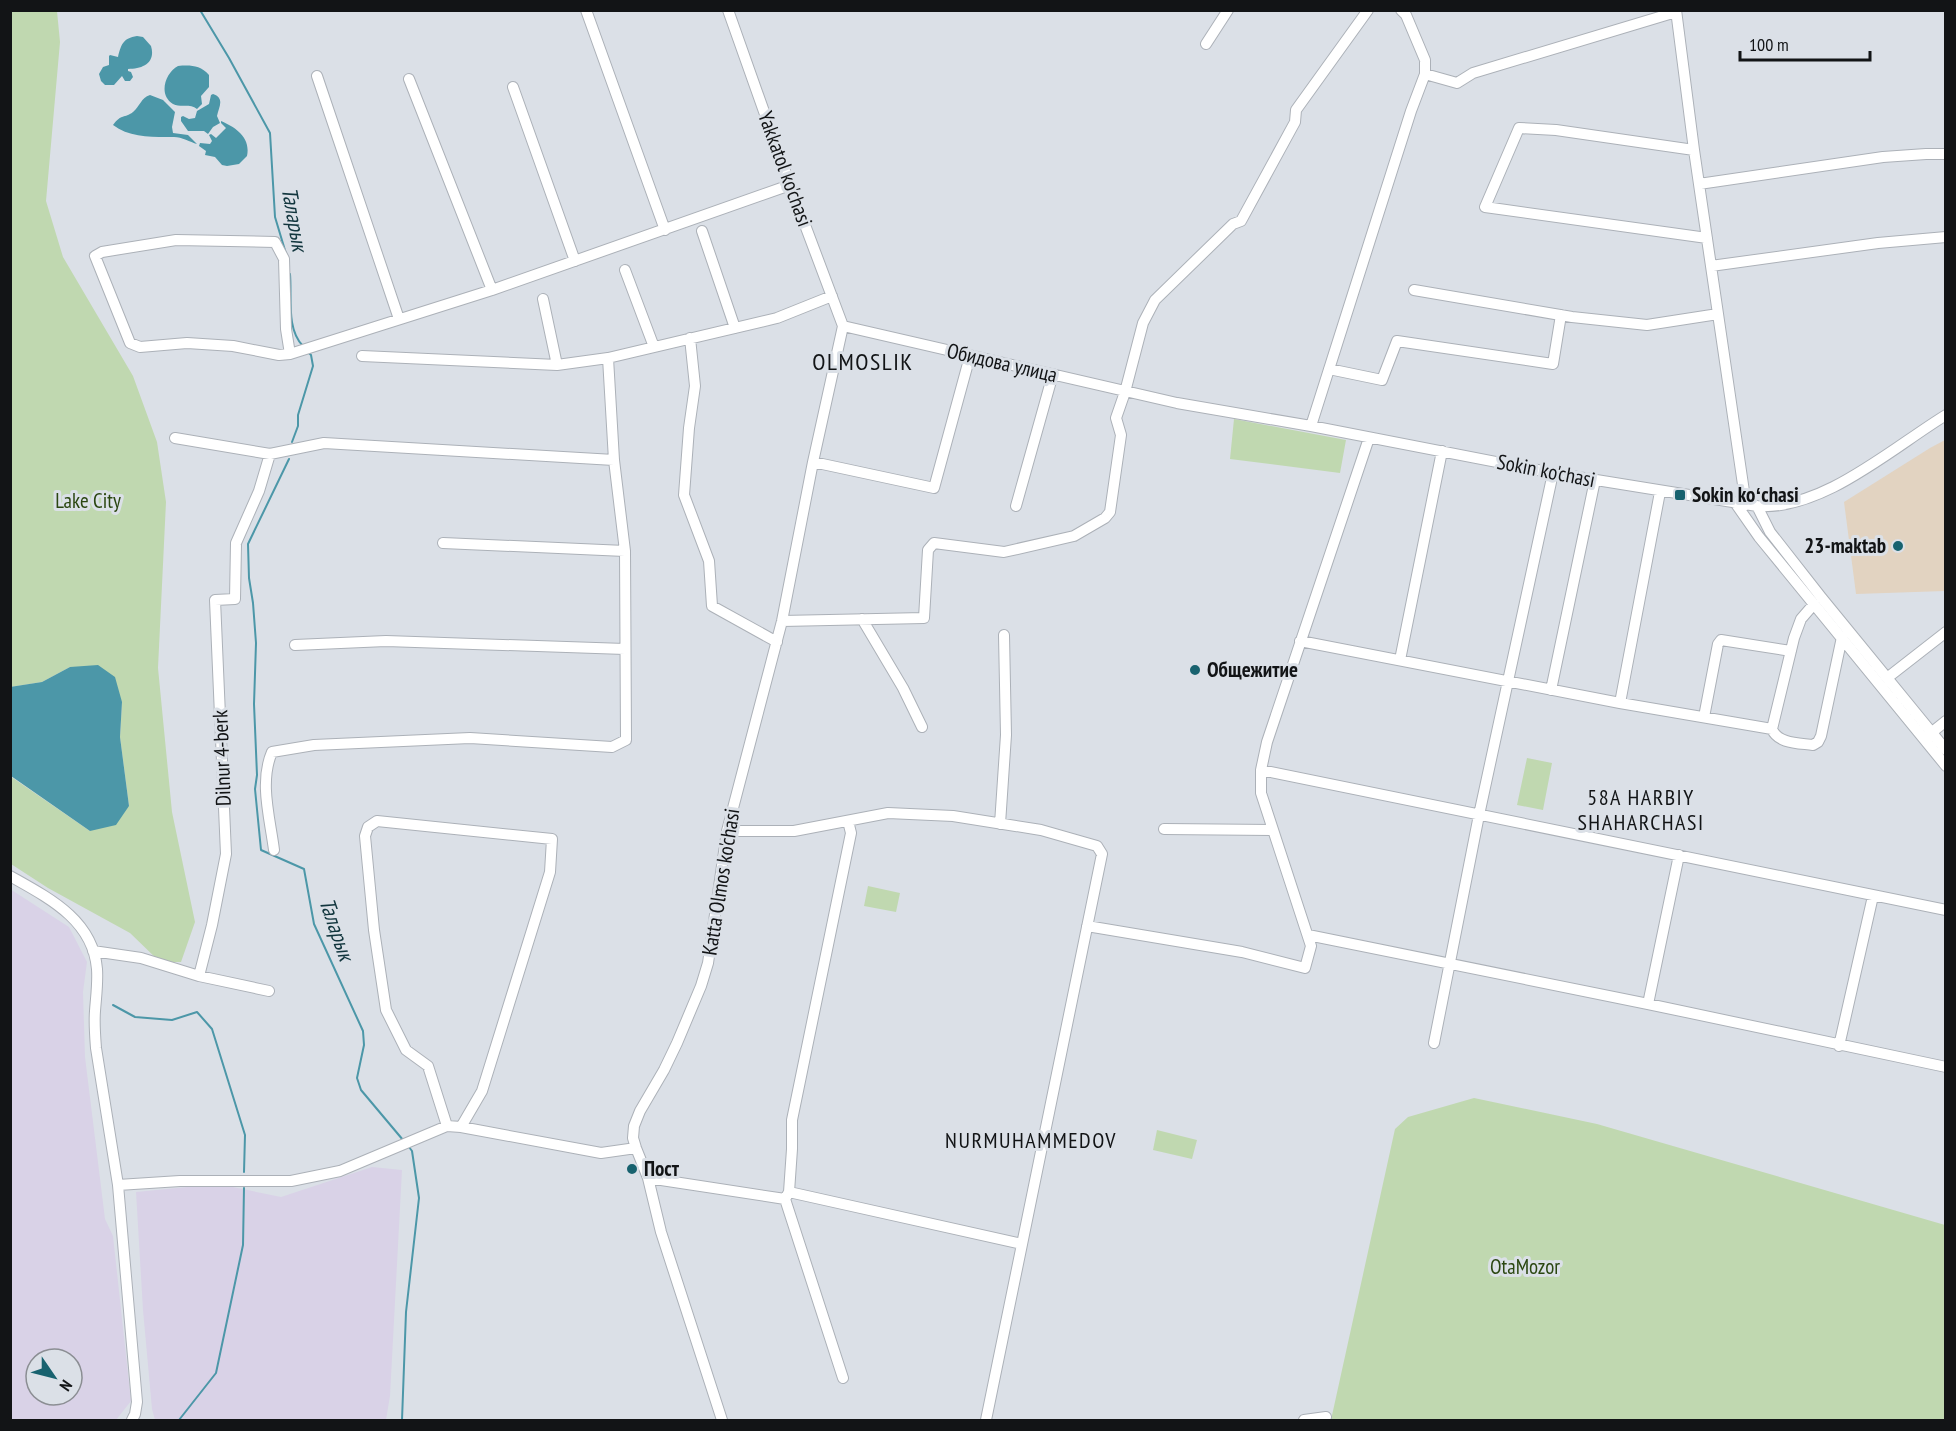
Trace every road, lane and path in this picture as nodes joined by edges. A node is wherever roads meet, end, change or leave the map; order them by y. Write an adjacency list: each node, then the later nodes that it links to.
1 (586, 10): 16 (street)
2 (728, 10): 15 (street, Yakkatol ko'chasi)
3 (1228, 10): 7 (street)
4 (1368, 10): 41 (street)
5 (1401, 10): 8 (street)
6 (1676, 11): 8 (street); 12 (street)
7 (1206, 44)
8 (1425, 74): 39 (street)
9 (317, 76): 29 (street)
10 (409, 79): 23 (street)
11 (513, 87): 20 (street)
12 (1694, 150): 14 (street); 19 (street)
13 (1946, 154): 14 (street)
14 (1699, 184): 19 (street)
15 (790, 185): 16 (street); 25 (street, Yakkatol ko'chasi)
16 (665, 230): 20 (street)
17 (702, 231): 31 (street)
18 (1946, 237): 21 (street)
19 (1707, 238): 21 (street)
20 (575, 261): 23 (street)
21 (1710, 266): 27 (street)
22 (625, 270): 33 (street)
23 (492, 290): 29 (street)
24 (1414, 290): 28 (street)
25 (832, 296): 30 (street, Yakkatol ko'chasi); 31 (street)
26 (543, 298): 38 (street)
27 (1718, 314): 28 (street); 53 (street)
28 (1561, 315): 39 (street)
29 (399, 319): 34 (street)
30 (843, 326): 36 (street, Обидова улица); 49 (street, Katta Olmos ko'chasi)
31 (735, 328): 32 (street)
32 (690, 338): 33 (street); 64 (street)
33 (654, 347): 37 (street)
34 (290, 354): 34 (street)
35 (362, 356): 38 (street)
36 (970, 356): 40 (street, Обидова улица); 49 (street)
37 (608, 358): 38 (street); 48 (street)
38 (557, 364)
39 (1329, 369): 43 (street)
40 (1053, 374): 41 (street, Обидова улица); 54 (street)
41 (1125, 392): 43 (street, Sokin ko'chasi); 58 (street)
42 (1946, 415): 53 (street, Sokin ko'chasi)
43 (1311, 426): 45 (street, Sokin ko'chasi)
44 (175, 438): 47 (street)
45 (1369, 438): 46 (street, Sokin ko'chasi); 63 (street)
46 (1442, 451): 50 (street, Sokin ko'chasi); 68 (street)
47 (270, 454): 48 (street); 96 (street, Dilnur 4-berk)
48 (614, 460): 56 (street)
49 (813, 462): 59 (street, Katta Olmos ko'chasi)
50 (1553, 473): 51 (street, Sokin ko'chasi); 70 (street)
51 (1595, 480): 52 (street, Sokin ko'chasi); 71 (street)
52 (1660, 492): 53 (street, Sokin ko'chasi); 72 (street)
53 (1746, 505): 57 (street); 69 (street)
54 (1016, 506)
55 (443, 543): 56 (street)
56 (625, 551): 66 (street)
57 (1815, 604): 62 (street); 67 (street)
58 (862, 619): 59 (street); 75 (street)
59 (782, 621): 64 (street, Katta Olmos ko'chasi)
60 (1946, 632): 69 (street)
61 (1004, 635): 83 (street)
62 (1842, 637): 76 (street); 79 (street)
63 (1300, 641): 68 (street); 80 (street)
64 (777, 642): 86 (street, Katta Olmos ko'chasi)
65 (296, 645): 66 (street)
66 (625, 649): 87 (street)
67 (1791, 651): 73 (street); 76 (street)
68 (1400, 660): 70 (street)
69 (1887, 678): 77 (street)
70 (1508, 681): 71 (street); 81 (street)
71 (1551, 690): 72 (street)
72 (1620, 703): 73 (street)
73 (1704, 717): 76 (street)
74 (1946, 721): 77 (street)
75 (922, 727)
76 (1772, 729)
77 (1931, 733): 78 (street)
78 (1946, 750)
79 (1946, 766)
80 (1261, 770): 81 (street); 85 (street)
81 (1479, 815): 88 (street); 95 (street)
82 (848, 822): 83 (street); 86 (street); 107 (street)
83 (1000, 824): 92 (street)
84 (1164, 829): 85 (street)
85 (1272, 830): 93 (street)
86 (726, 831): 104 (street, Katta Olmos ko'chasi)
87 (274, 850)
88 (1679, 855): 90 (street); 98 (street)
89 (10, 876): 94 (street)
90 (1873, 896): 91 (street); 100 (street)
91 (1946, 910)
92 (1087, 926): 93 (street); 108 (street)
93 (1308, 935): 95 (street)
94 (93, 951): 96 (street); 106 (street)
95 (1450, 963): 98 (street); 99 (street)
96 (199, 976): 97 (street)
97 (269, 991)
98 (1648, 1004): 100 (street)
99 (1434, 1043)
100 (1839, 1046): 101 (street)
101 (1946, 1067)
102 (447, 1126): 103 (street); 103 (street); 106 (street)
103 (461, 1127): 104 (street)
104 (636, 1148): 105 (street, Katta Olmos ko'chasi)
105 (648, 1178): 107 (street); 112 (street, Katta Olmos ko'chasi)
106 (118, 1185): 111 (street)
107 (787, 1196): 108 (street); 109 (street)
108 (1022, 1244): 113 (street)
109 (843, 1378)
110 (1326, 1417): 114 (street)
111 (132, 1420)
112 (722, 1420)
113 (986, 1420)
114 (1304, 1420)

